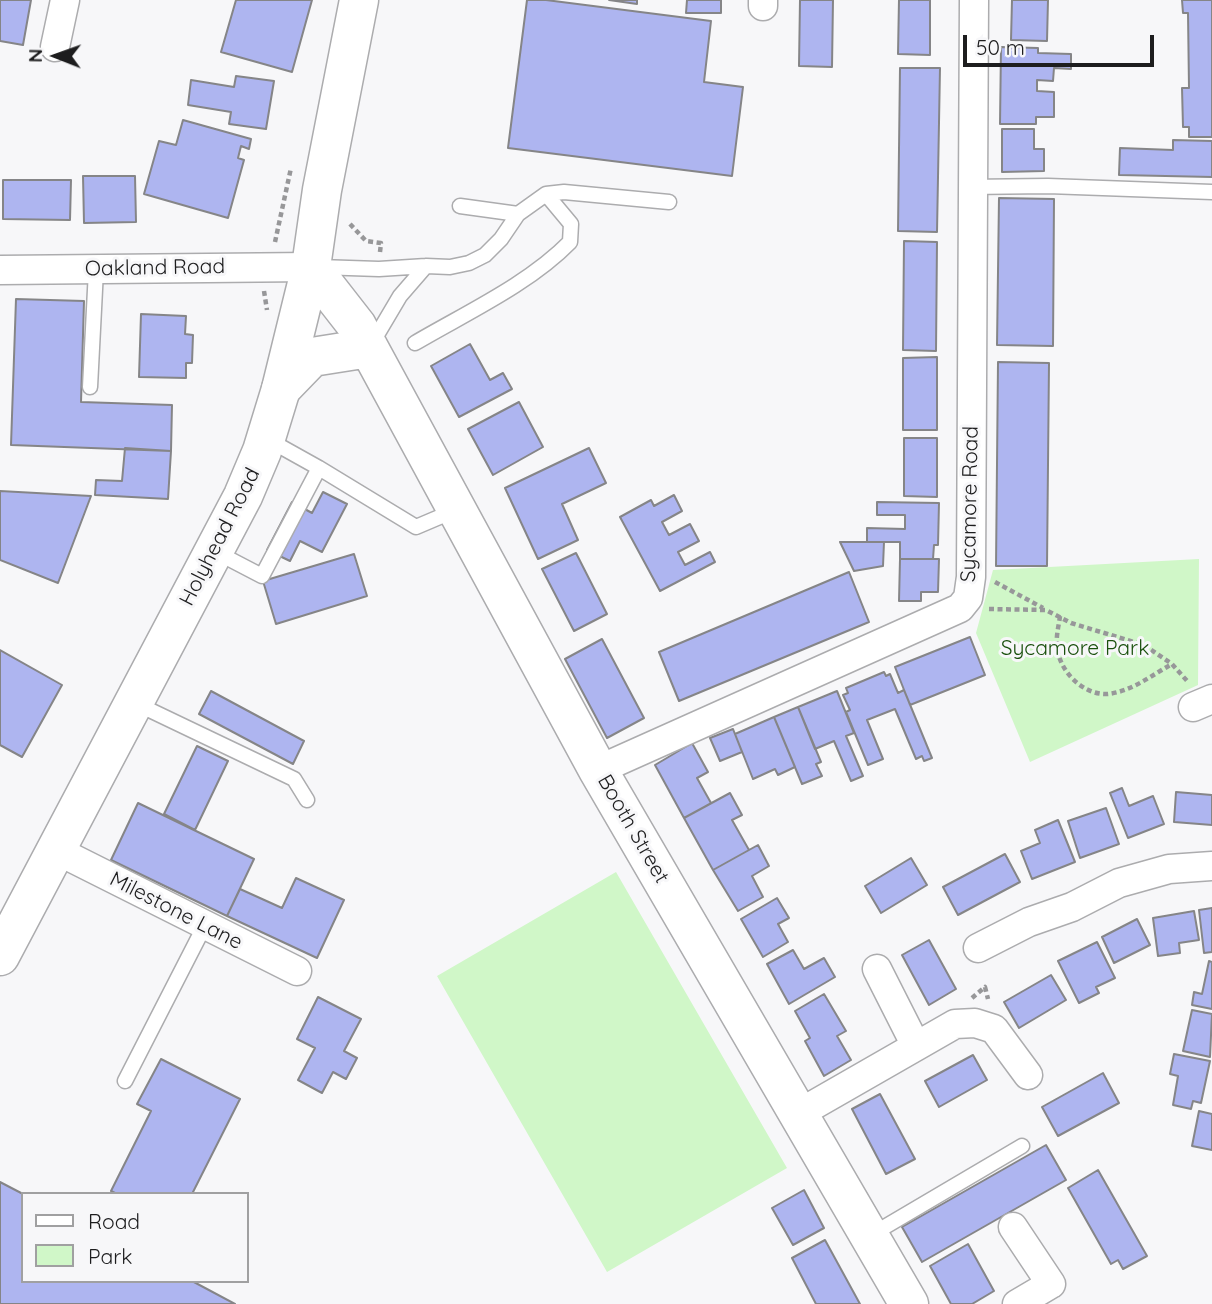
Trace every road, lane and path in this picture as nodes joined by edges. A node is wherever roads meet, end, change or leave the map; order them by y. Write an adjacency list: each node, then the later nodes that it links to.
1 (65, 0): 4 (street)
2 (359, 0): 12 (main road, Holyhead Road)
3 (974, 0): 5 (street, Sycamore Road)
4 (55, 47)
5 (970, 187): 6 (lane); 23 (street, Sycamore Road)
6 (1212, 192)
7 (545, 194): 8 (lane); 10 (lane); 15 (lane)
8 (669, 202)
9 (460, 206): 10 (lane)
10 (518, 214): 11 (lane)
11 (426, 266): 12 (lane); 16 (lane)
12 (311, 267): 14 (street, Oakland Road); 16 (main road, Booth Street); 18 (main road, Holyhead Road)
13 (0, 270): 14 (street, Oakland Road)
14 (96, 270): 17 (lane)
15 (415, 344)
16 (369, 348): 18 (main road); 21 (main road, Booth Street)
17 (90, 387)
18 (281, 389): 19 (main road, Holyhead Road)
19 (266, 438): 20 (lane); 22 (main road, Holyhead Road)
20 (318, 468): 21 (lane); 22 (lane)
21 (457, 509): 30 (main road, Booth Street)
22 (214, 551): 28 (main road, Holyhead Road)
23 (971, 578): 24 (street, Sycamore Road); 25 (path)
24 (960, 608): 25 (path); 30 (street, Sycamore Road)
25 (1046, 610): 26 (path)
26 (1060, 616): 27 (path); 27 (path)
27 (1172, 664): 29 (path)
28 (134, 702): 31 (lane); 32 (main road, Holyhead Road)
29 (1203, 702)
30 (598, 770): 42 (main road, Booth Street)
31 (307, 800)
32 (56, 850): 34 (street, Milestone Lane); 36 (main road, Holyhead Road)
33 (1212, 866): 35 (street)
34 (205, 925): 38 (street, Milestone Lane); 41 (lane)
35 (978, 948)
36 (0, 956)
37 (877, 969): 39 (street)
38 (298, 971)
39 (916, 1046): 40 (street); 42 (street)
40 (1027, 1075)
41 (125, 1082)
42 (798, 1114): 45 (main road, Booth Street)
43 (1023, 1146): 45 (lane)
44 (1013, 1227): 47 (street)
45 (870, 1236): 46 (main road, Booth Street)
46 (909, 1304)
47 (1017, 1304)

